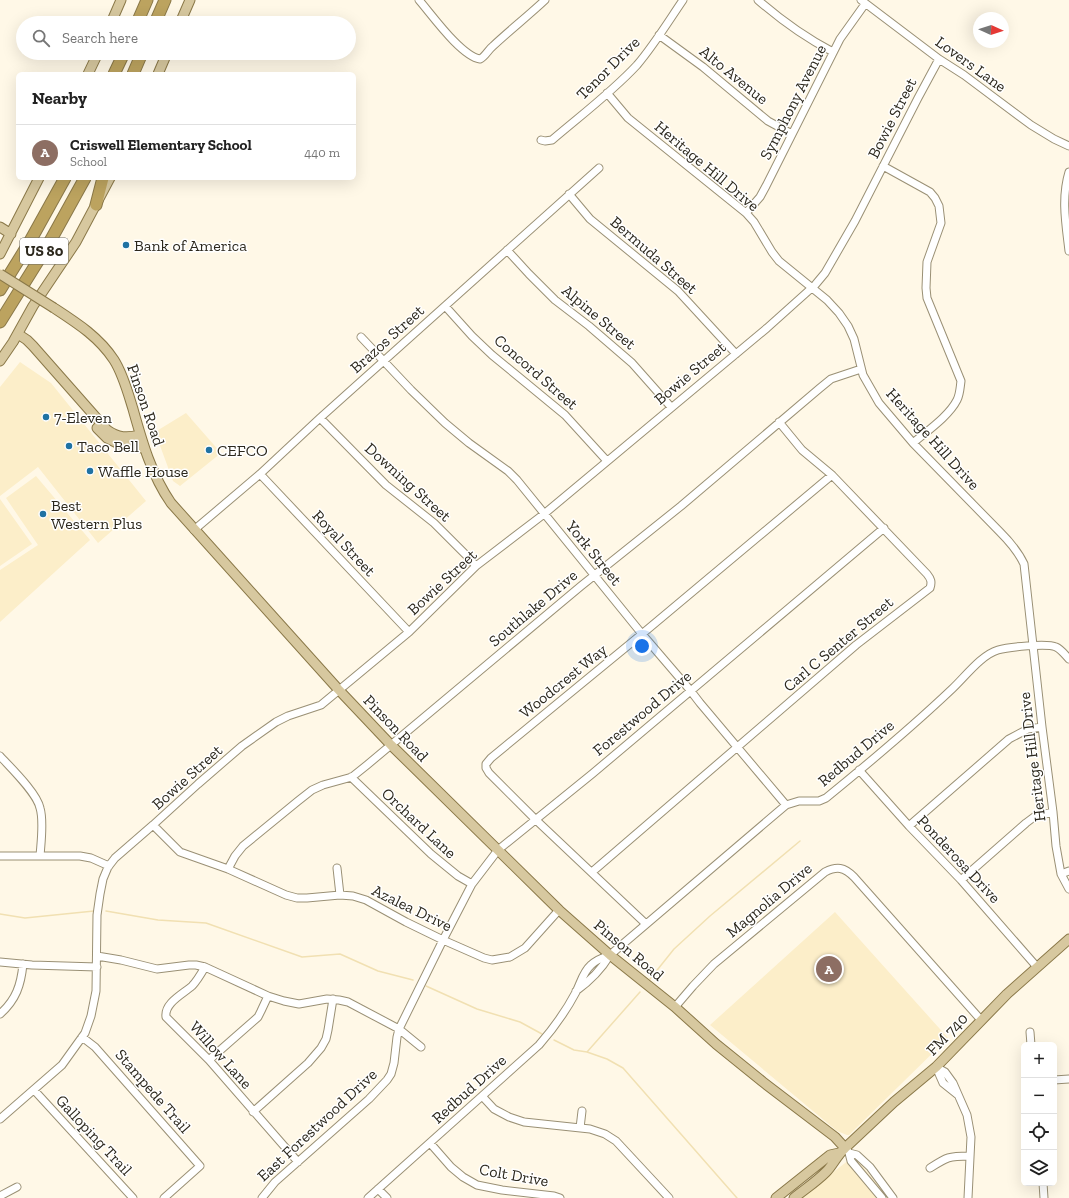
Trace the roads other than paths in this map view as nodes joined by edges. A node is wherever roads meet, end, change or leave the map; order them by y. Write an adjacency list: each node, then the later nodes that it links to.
1 (122, 0): 11 (main road)
2 (143, 0): 12 (highway)
3 (147, 0): 13 (highway)
4 (165, 0): 14 (highway)
5 (190, 0): 15 (main road)
6 (419, 0): 7 (street)
7 (545, 0)
8 (683, 0): 16 (street, Tenor Drive)
9 (758, 0): 17 (street)
10 (863, 2): 17 (street, Symphony Avenue); 18 (street, Lovers Lane)
11 (114, 16)
12 (138, 16)
13 (139, 16)
14 (158, 16)
15 (183, 16)
16 (659, 35): 27 (street, Tenor Drive); 28 (street, Alto Avenue)
17 (833, 52): 28 (street, Symphony Avenue)
18 (939, 59): 30 (street, Lovers Lane); 31 (street, Bowie Street)
19 (95, 60): 24 (main road)
20 (121, 60): 25 (highway)
21 (139, 60): 23 (highway)
22 (164, 60): 26 (main road)
23 (135, 71)
24 (89, 72)
25 (115, 72)
26 (159, 72)
27 (607, 93): 29 (street, Tenor Drive); 41 (street, Heritage Hill Drive)
28 (792, 134): 41 (street, Symphony Avenue)
29 (541, 140)
30 (1069, 146)
31 (883, 166): 48 (street, Bowie Street); 63 (street)
32 (599, 168): 39 (street, Brazos Street)
33 (1069, 172): 45 (street)
34 (39, 180): 43 (main road)
35 (64, 180): 49 (highway, US 80)
36 (84, 180): 51 (highway, US 80)
37 (102, 180): 40 (highway)
38 (109, 180): 40 (main road)
39 (569, 194): 44 (street, Brazos Street); 54 (street, Bermuda Street)
40 (96, 205): 52 (main road)
41 (746, 213): 48 (street, Heritage Hill Drive)
42 (0, 227): 43 (main road)
43 (11, 234): 46 (main road)
44 (507, 250): 50 (street, Brazos Street); 59 (street, Alpine Street)
45 (1069, 251)
46 (0, 254)
47 (0, 274): 62 (main road, Pinson Road, bridge)
48 (812, 287): 54 (street, Bowie Street); 57 (street, Heritage Hill Drive)
49 (0, 290)
50 (445, 306): 56 (street, Brazos Street); 65 (street, Concord Street)
51 (0, 322)
52 (18, 334): 55 (main road); 58 (main road)
53 (362, 337): 56 (street, York Street)
54 (736, 354): 59 (street, Bowie Street)
55 (0, 361)
56 (383, 361): 60 (street, Brazos Street); 68 (street, York Street)
57 (861, 369): 61 (street, Southlake Drive); 63 (street, Heritage Hill Drive)
58 (80, 400): 62 (main road); 64 (main road)
59 (671, 407): 65 (street, Bowie Street)
60 (320, 418): 66 (street, Brazos Street); 71 (street, Downing Street)
61 (779, 422): 67 (street, Carl C Senter Street); 72 (street, Southlake Drive)
62 (140, 435): 64 (main road, Pinson Road)
63 (913, 443): 75 (street, Heritage Hill Drive)
64 (145, 449): 70 (main road, Pinson Road)
65 (607, 461): 68 (street, Bowie Street)
66 (260, 474): 70 (street, Brazos Street); 73 (street, Royal Street)
67 (832, 475): 69 (street, Carl C Senter Street); 74 (street, Woodcrest Way)
68 (544, 514): 71 (street, Bowie Street); 72 (street, York Street)
69 (884, 528): 78 (street, Forestwood Drive); 81 (street, Carl C Senter Street)
70 (194, 530): 77 (main road, Pinson Road)
71 (476, 566): 73 (street, Bowie Street)
72 (594, 575): 74 (street, York Street); 80 (street, Southlake Drive)
73 (408, 632): 77 (street, Bowie Street)
74 (642, 634): 78 (street, York Street); 87 (street, Woodcrest Way)
75 (1033, 646): 76 (street, Redbud Drive); 79 (street, Heritage Hill Drive); 83 (street, Redbud Drive)
76 (1069, 659)
77 (338, 689): 80 (main road, Pinson Road); 88 (street, Bowie Street)
78 (690, 690): 81 (street, York Street); 87 (street, Forestwood Drive)
79 (1042, 727): 86 (street, Heritage Hill Drive); 89 (street)
80 (391, 745): 84 (street, Southlake Drive); 90 (main road, Pinson Road)
81 (738, 748): 85 (street, York Street); 97 (street, Carl C Senter Street)
82 (0, 756): 92 (street)
83 (860, 770): 85 (street, Redbud Drive); 89 (street, Ponderosa Drive)
84 (351, 777): 95 (street, Southlake Drive); 100 (street, Orchard Lane)
85 (786, 805): 104 (street, Redbud Drive)
86 (1053, 812): 98 (street, Heritage Hill Drive); 99 (street)
87 (536, 820): 90 (street, Forestwood Drive); 97 (street, Woodcrest Way)
88 (153, 825): 93 (street, Bowie Street); 95 (street, Azalea Drive)
89 (909, 826): 99 (street, Ponderosa Drive)
90 (498, 850): 100 (street, Forestwood Drive); 103 (main road, Pinson Road)
91 (0, 856): 92 (street)
92 (40, 856): 93 (street)
93 (109, 866): 108 (street, Bowie Street)
94 (337, 868): 102 (street)
95 (228, 869): 102 (street, Azalea Drive)
96 (1069, 871): 98 (street)
97 (592, 872): 104 (street, Woodcrest Way)
98 (1061, 874): 101 (street, Heritage Hill Drive)
99 (961, 880): 113 (street, Ponderosa Drive)
100 (472, 884): 106 (street, Forestwood Drive)
101 (1069, 889)
102 (340, 896): 106 (street, Azalea Drive)
103 (559, 910): 106 (street, Azalea Drive); 107 (main road, Pinson Road)
104 (646, 924): 107 (street, Redbud Drive)
105 (1069, 938): 113 (main road, FM 740 / FM 740)
106 (443, 940): 119 (street, East Forestwood Drive)
107 (610, 955): 116 (main road, Pinson Road); 129 (street, Redbud Drive)
108 (97, 956): 111 (street, Bowie Street); 112 (street)
109 (0, 962): 110 (street)
110 (23, 964): 111 (street); 117 (street)
111 (97, 967): 121 (street, Bowie Street)
112 (205, 967): 114 (street); 124 (street, Willow Lane)
113 (1037, 967): 118 (main road, FM 740 / FM 740)
114 (268, 996): 115 (street); 124 (street)
115 (333, 1000): 119 (street); 131 (street)
116 (674, 1007): 118 (street, Magnolia Drive); 135 (main road, Pinson Road)
117 (0, 1014)
118 (981, 1020): 125 (main road, FM 740 / FM 740)
119 (399, 1029): 123 (street); 137 (street, East Forestwood Drive)
120 (1030, 1032): 122 (street)
121 (82, 1037): 128 (street, Bowie Street); 144 (street, Stampede Trail)
122 (1032, 1042)
123 (421, 1047)
124 (209, 1060): 131 (street, Willow Lane)
125 (936, 1067): 135 (main road, FM 740 / FM 740); 136 (street)
126 (1069, 1079): 127 (street)
127 (1057, 1080)
128 (34, 1090): 132 (street, Bowie Street); 143 (street, Galloping Trail)
129 (482, 1096): 133 (street); 134 (street, Redbud Drive)
130 (582, 1110): 133 (street)
131 (253, 1112): 137 (street, Willow Lane)
132 (0, 1119)
133 (580, 1128): 149 (street)
134 (430, 1143): 141 (street, Redbud Drive); 148 (street, Colt Drive)
135 (844, 1151): 150 (main road); 151 (main road); 152 (street); 153 (street)
136 (969, 1156): 138 (street); 154 (street)
137 (298, 1162): 145 (street, East Forestwood Drive)
138 (930, 1168)
139 (1043, 1186): 155 (street)
140 (17, 1187): 142 (street)
141 (378, 1189): 146 (street, Redbud Drive); 147 (street)
142 (0, 1196)
143 (133, 1198)
144 (164, 1198)
145 (262, 1198)
146 (368, 1198)
147 (387, 1198)
148 (560, 1198)
149 (669, 1198)
150 (776, 1198)
151 (794, 1198)
152 (882, 1198)
153 (894, 1198)
154 (968, 1198)
155 (1044, 1198)

